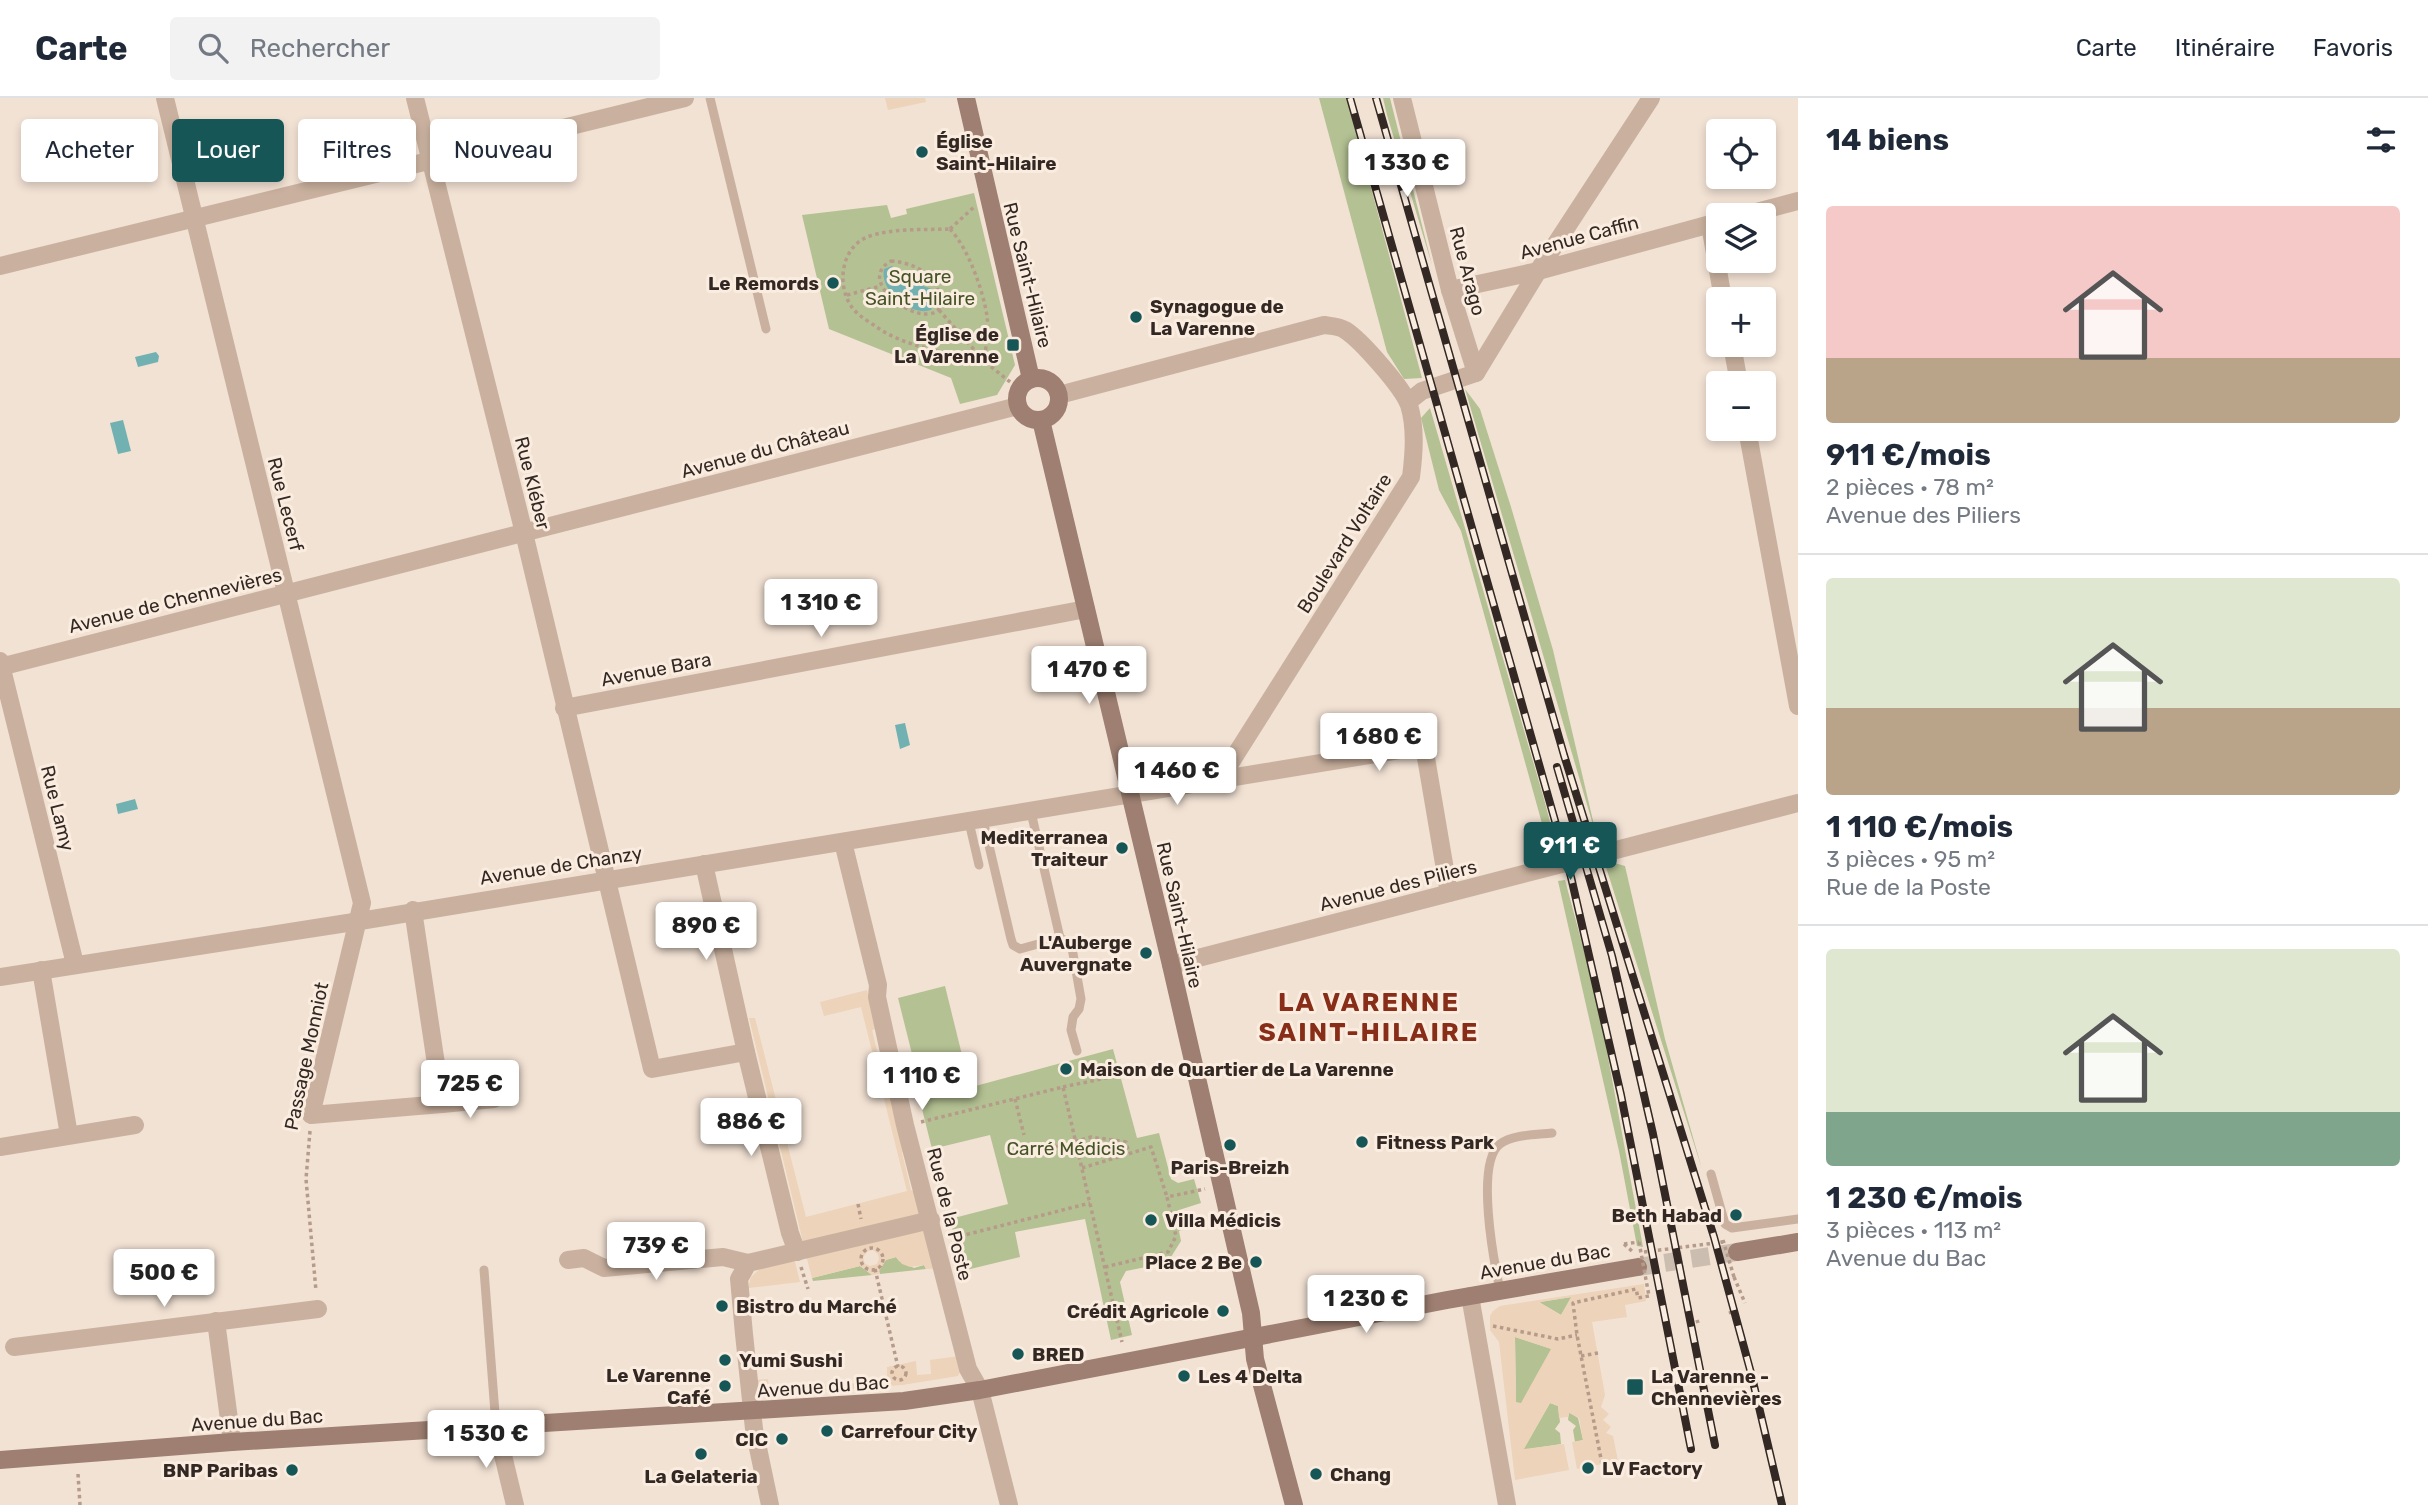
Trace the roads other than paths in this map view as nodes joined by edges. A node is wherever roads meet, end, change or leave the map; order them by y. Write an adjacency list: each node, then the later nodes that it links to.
1 (165, 98): 13 (street, Rue Lecerf)
2 (415, 98): 9 (street, Rue Kléber)
3 (685, 98): 8 (street)
4 (710, 98): 18 (lane)
5 (966, 98): 20 (main road, Rue Saint-Hilaire)
6 (1402, 98): 17 (street, Rue Arago)
7 (1651, 98): 16 (street)
8 (577, 124)
9 (430, 160): 13 (street)
10 (438, 182): 25 (street, Rue Kléber)
11 (1798, 201): 12 (street)
12 (1776, 207)
13 (195, 219): 15 (street); 26 (street, Rue Lecerf)
14 (1706, 225): 16 (street, Avenue Caffin)
15 (0, 266)
16 (1538, 271): 17 (street, Avenue Caffin); 19 (street)
17 (1450, 290): 19 (street, Rue Arago)
18 (766, 329)
19 (1476, 373): 22 (street)
20 (1023, 391): 21 (main road); 23 (main road); 25 (street, Avenue du Château)
21 (1059, 395): 22 (street); 23 (main road)
22 (1408, 402): 31 (street, Boulevard Voltaire)
23 (1041, 420): 27 (main road, Rue Saint-Hilaire)
24 (1749, 441): 29 (street)
25 (524, 533): 26 (street, Avenue de Chennevières); 30 (street, Rue Kléber)
26 (286, 593): 28 (street, Avenue de Chennevières); 42 (street, Rue Lecerf)
27 (1086, 609): 30 (street, Avenue Bara); 32 (main road, Rue Saint-Hilaire)
28 (0, 665): 44 (street, Rue Lamy)
29 (1798, 706)
30 (564, 708): 39 (street, Rue Kléber)
31 (1219, 781): 32 (street); 40 (street)
32 (1130, 796): 34 (street, Avenue de Chanzy); 45 (main road, Rue Saint-Hilaire)
33 (1798, 803): 40 (street, Avenue des Piliers)
34 (1031, 812): 35 (street, Avenue de Chanzy); 43 (lane)
35 (976, 821): 36 (street, Avenue de Chanzy); 38 (lane); 43 (lane)
36 (843, 842): 37 (street, Avenue de Chanzy); 58 (street, Rue de la Poste)
37 (704, 864): 39 (street, Avenue de Chanzy); 49 (street)
38 (979, 865)
39 (608, 879): 41 (street, Avenue de Chanzy); 49 (street, Rue Kléber)
40 (1449, 893): 45 (street, Avenue des Piliers)
41 (413, 911): 42 (street, Avenue de Chanzy); 51 (street)
42 (360, 921): 44 (street, Avenue de Chanzy); 51 (street, Passage Monniot)
43 (1060, 938): 48 (lane)
44 (75, 964): 46 (street, Avenue de Chanzy)
45 (1171, 965): 70 (main road, Rue Saint-Hilaire)
46 (41, 970): 47 (street, Avenue de Chanzy); 54 (street)
47 (0, 977)
48 (1077, 1051)
49 (746, 1052): 60 (street)
50 (494, 1099): 51 (street)
51 (442, 1104)
52 (135, 1125): 54 (street)
53 (1552, 1133): 66 (lane)
54 (69, 1135): 55 (street)
55 (0, 1147)
56 (1711, 1174): 57 (lane)
57 (1798, 1219)
58 (931, 1220): 60 (street); 72 (street, Rue de la Poste)
59 (1798, 1242): 61 (main road)
60 (797, 1251): 63 (street)
61 (1737, 1252)
62 (568, 1260): 63 (street)
63 (748, 1263): 73 (street)
64 (1638, 1267): 66 (main road, Avenue du Bac)
65 (484, 1270): 74 (lane)
66 (1500, 1290): 67 (main road, Avenue du Bac)
67 (1470, 1296): 70 (main road, Avenue du Bac); 81 (street)
68 (318, 1309): 69 (street)
69 (216, 1321): 71 (street); 75 (street)
70 (1253, 1338): 72 (main road, Avenue du Bac); 80 (main road, Rue Saint-Hilaire)
71 (14, 1347)
72 (980, 1390): 73 (main road, Avenue du Bac); 79 (street, Rue de la Poste)
73 (752, 1412): 74 (main road, Avenue du Bac); 78 (street)
74 (496, 1426): 75 (main road, Avenue du Bac); 77 (street)
75 (232, 1442): 76 (main road, Avenue du Bac)
76 (0, 1460)
77 (515, 1505)
78 (770, 1505)
79 (1009, 1505)
80 (1294, 1505)
81 (1507, 1505)

